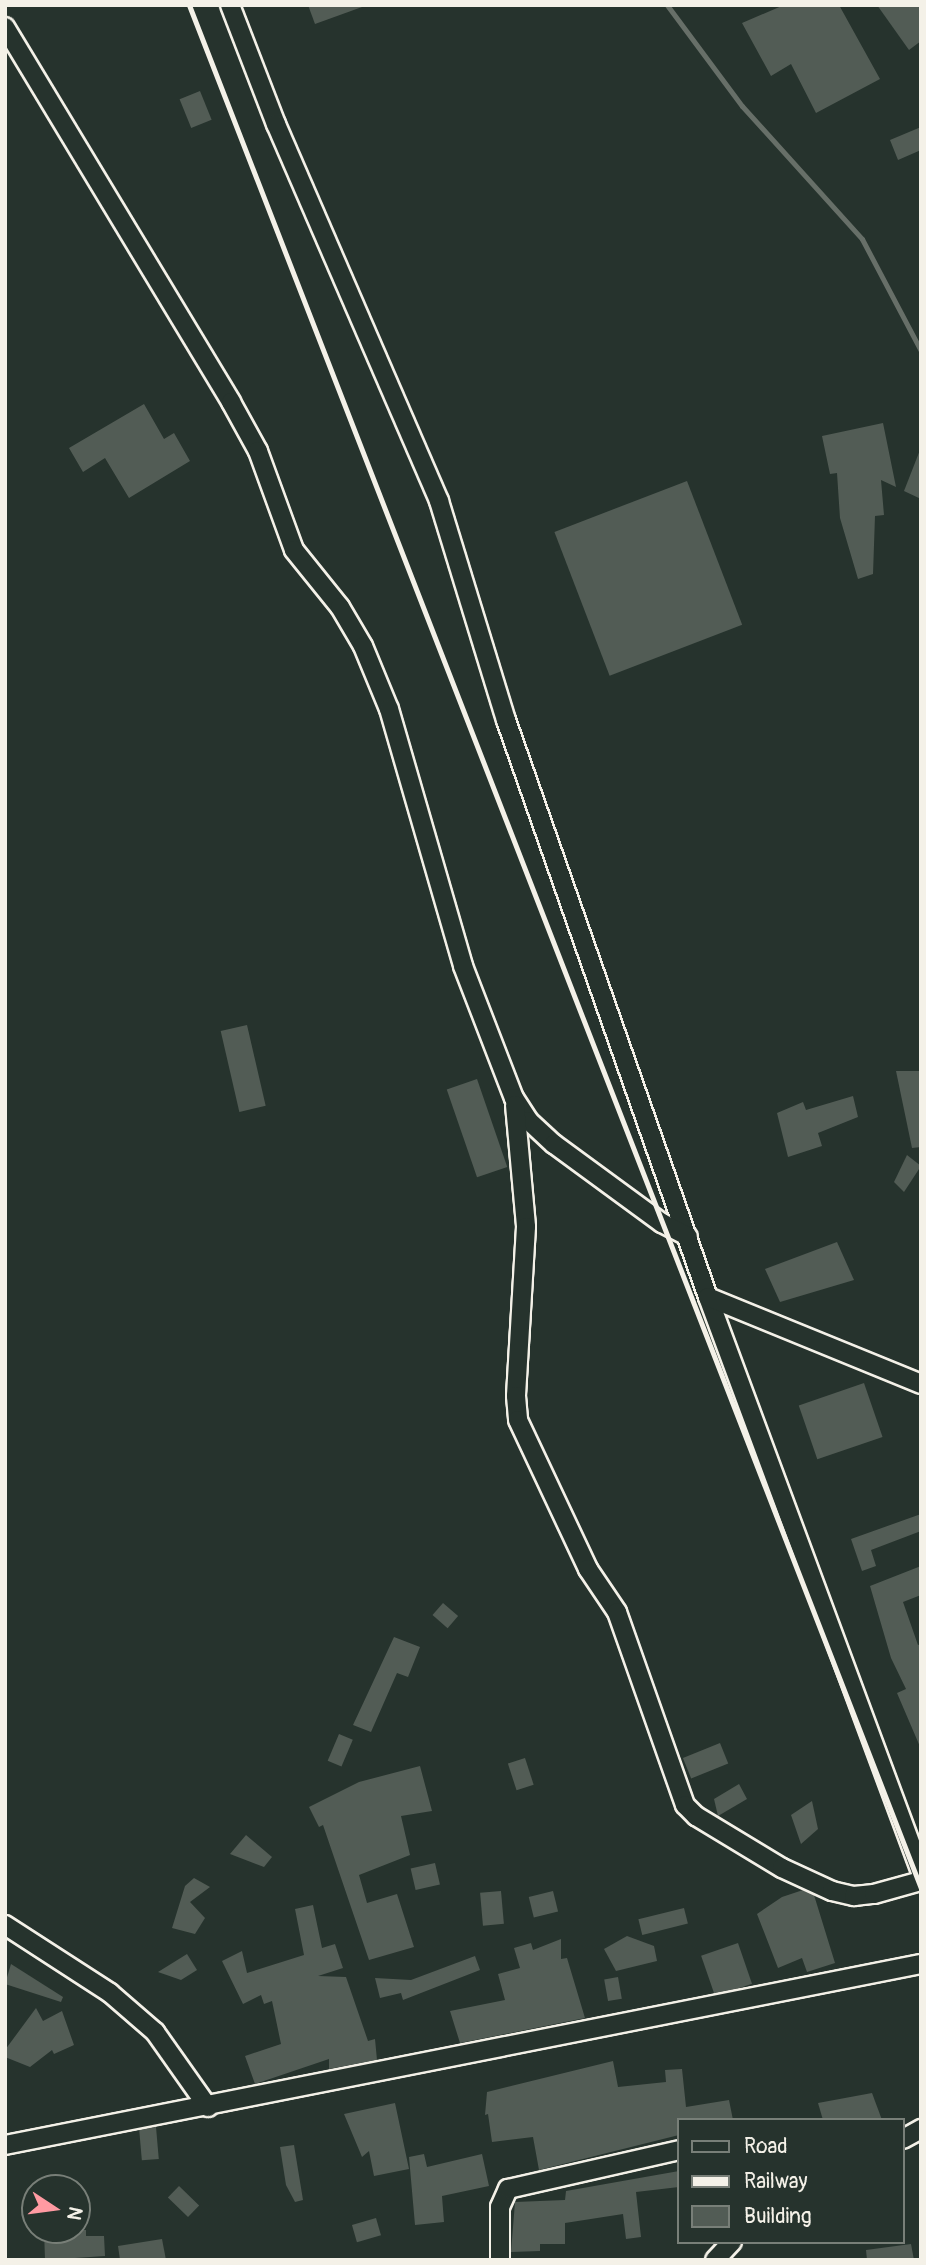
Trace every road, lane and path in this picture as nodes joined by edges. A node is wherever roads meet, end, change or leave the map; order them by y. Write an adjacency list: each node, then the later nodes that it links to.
1 (230, 5): 4 (street)
2 (5, 27): 3 (street)
3 (514, 1098): 4 (street); 8 (street)
4 (688, 1237): 5 (street)
5 (708, 1297): 6 (street); 7 (street)
6 (921, 1384)
7 (921, 1871)
8 (921, 1881)
9 (5, 1925): 11 (street)
10 (921, 1964): 11 (street)
11 (208, 2107): 14 (street)
12 (921, 2129): 13 (street)
13 (905, 2138)
14 (5, 2145)
15 (678, 2150): 17 (street)
16 (730, 2244): 18 (street)
17 (500, 2260)
18 (715, 2260)

